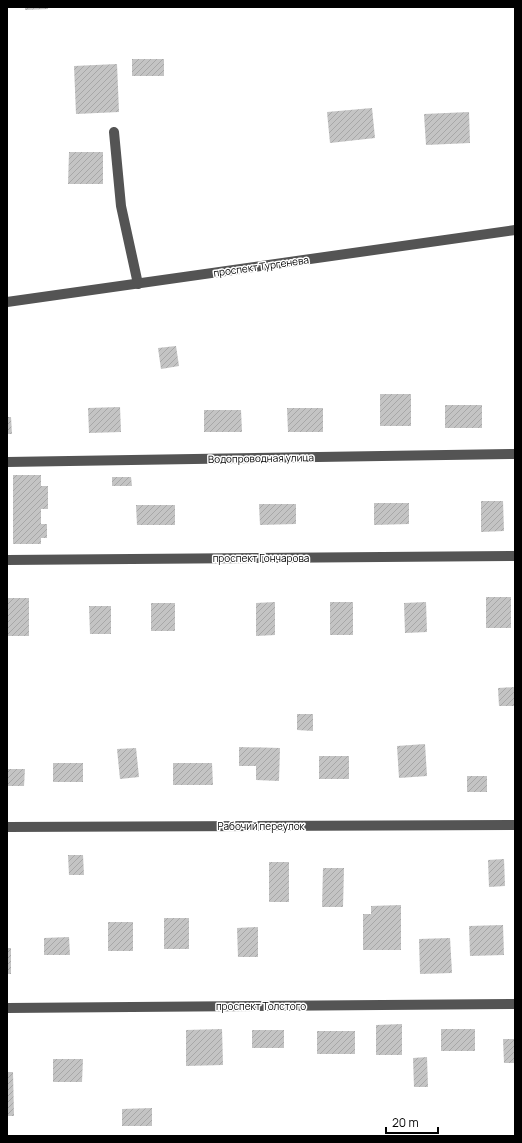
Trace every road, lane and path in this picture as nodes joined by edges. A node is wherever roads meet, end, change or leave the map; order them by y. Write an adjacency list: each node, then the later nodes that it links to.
1 (114, 132): 3 (street)
2 (515, 230): 3 (street, проспект Тургенева)
3 (138, 284): 4 (street, проспект Тургенева)
4 (7, 302)
5 (515, 454): 6 (street, Водопроводная улица)
6 (7, 462)
7 (515, 556): 8 (street, проспект Гончарова)
8 (7, 560)
9 (515, 825): 10 (street, Рабочий переулок)
10 (7, 827)
11 (515, 1004): 12 (street, проспект Толстого)
12 (7, 1008)

